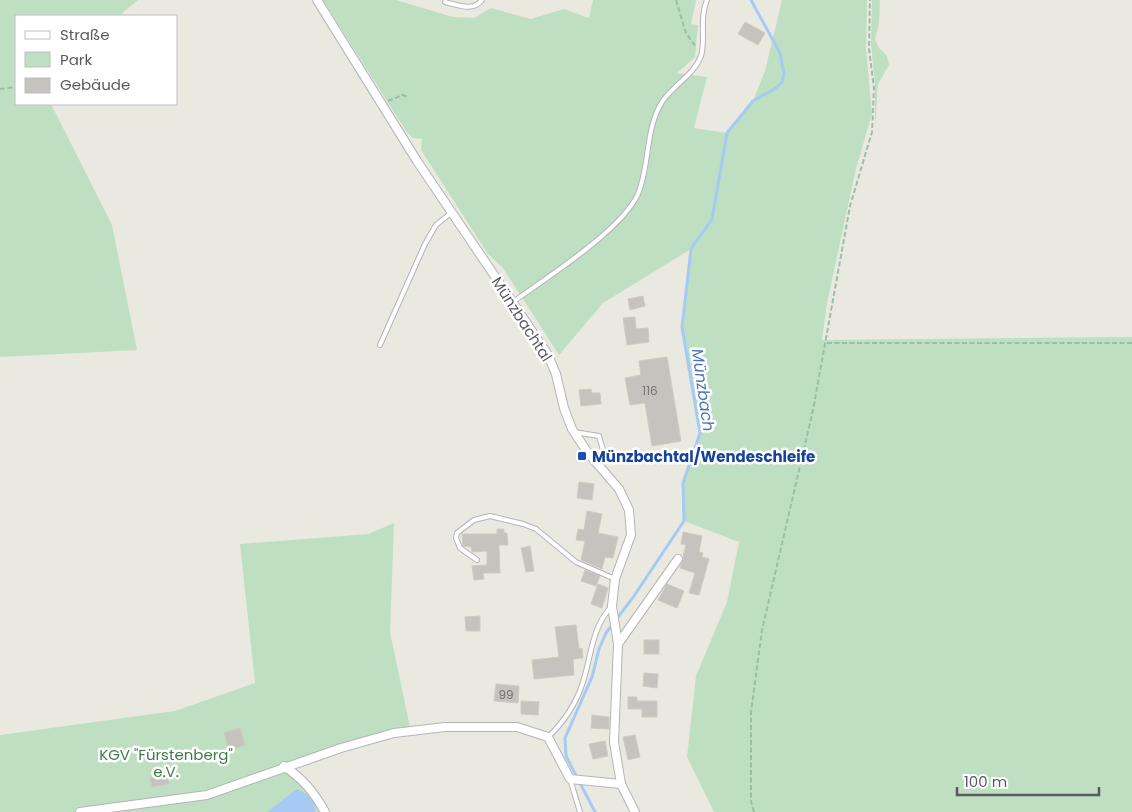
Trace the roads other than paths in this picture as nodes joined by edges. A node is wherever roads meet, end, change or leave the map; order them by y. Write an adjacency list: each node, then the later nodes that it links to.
1 (317, 0): 5 (street, Münzbachtal)
2 (482, 0): 4 (lane)
3 (708, 0): 6 (lane)
4 (446, 2)
5 (451, 213): 6 (street, Münzbachtal); 7 (lane)
6 (513, 302): 8 (street, Münzbachtal)
7 (380, 345)
8 (574, 432): 9 (street, Münzbachtal); 9 (lane)
9 (600, 466): 12 (street, Münzbachtal)
10 (678, 559): 14 (street)
11 (477, 560): 12 (lane)
12 (615, 579): 13 (street, Münzbachtal)
13 (612, 609): 14 (street, Münzbachtal); 15 (lane)
14 (618, 644): 18 (street, Münzbachtal)
15 (548, 737): 16 (street); 17 (street)
16 (284, 766): 19 (street); 20 (street)
17 (573, 779): 18 (street); 21 (lane)
18 (621, 784): 22 (street, Münzbachtal)
19 (80, 812)
20 (325, 812)
21 (580, 812)
22 (635, 812)

